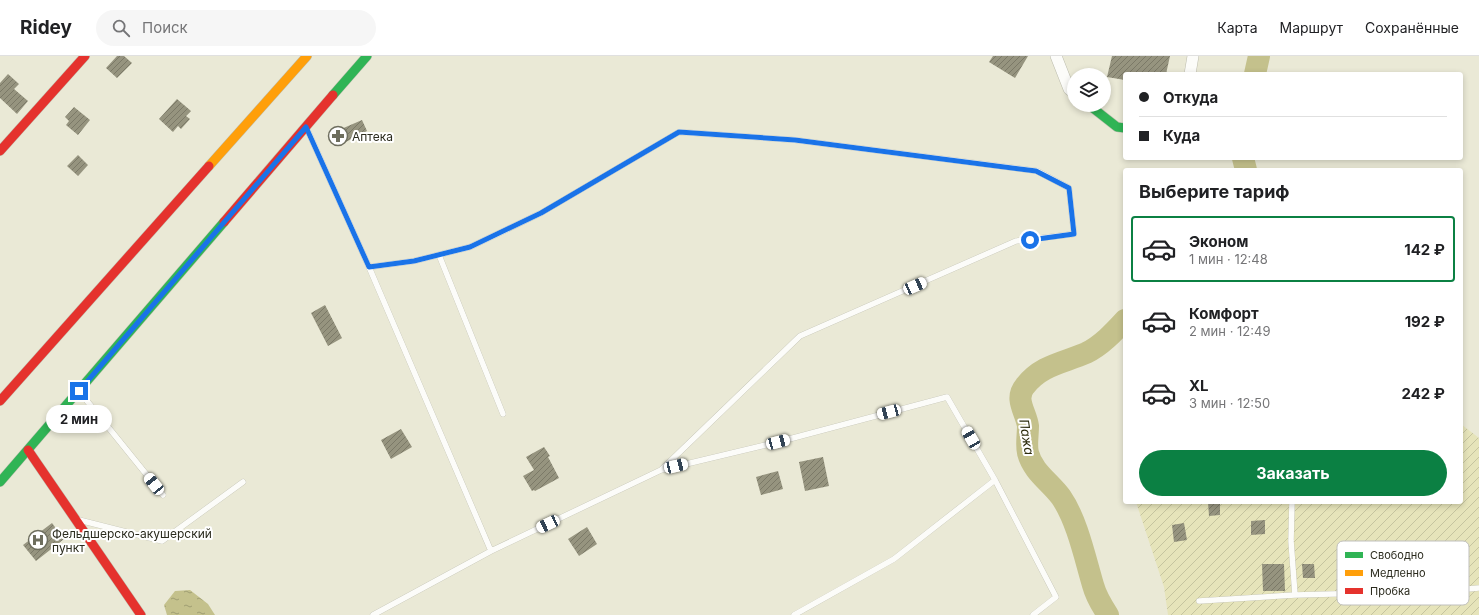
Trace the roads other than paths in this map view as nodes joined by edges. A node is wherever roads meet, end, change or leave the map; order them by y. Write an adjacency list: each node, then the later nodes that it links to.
1 (84, 56): 11 (street)
2 (307, 56): 15 (street)
3 (367, 56): 9 (street)
4 (1056, 56): 7 (street)
5 (1193, 56): 6 (street)
6 (1190, 72)
7 (1067, 82)
8 (1098, 112): 10 (street)
9 (306, 127): 13 (lane); 14 (street)
10 (1123, 128)
11 (0, 151)
12 (439, 255): 13 (lane); 16 (lane); 18 (lane)
13 (369, 267): 25 (lane)
14 (79, 391): 17 (street); 22 (lane)
15 (0, 401)
16 (503, 414)
17 (28, 450): 20 (street); 24 (street)
18 (661, 470): 19 (lane); 25 (lane)
19 (994, 480): 33 (lane); 34 (lane)
20 (0, 482)
21 (243, 482): 24 (lane)
22 (163, 495)
23 (1292, 504): 29 (lane)
24 (75, 518): 31 (street)
25 (491, 550): 32 (lane)
26 (1479, 588): 27 (lane)
27 (1469, 589)
28 (1337, 594): 29 (lane)
29 (1295, 595): 30 (lane)
30 (1200, 601)
31 (141, 615)
32 (373, 615)
33 (794, 615)
34 (1033, 615)

